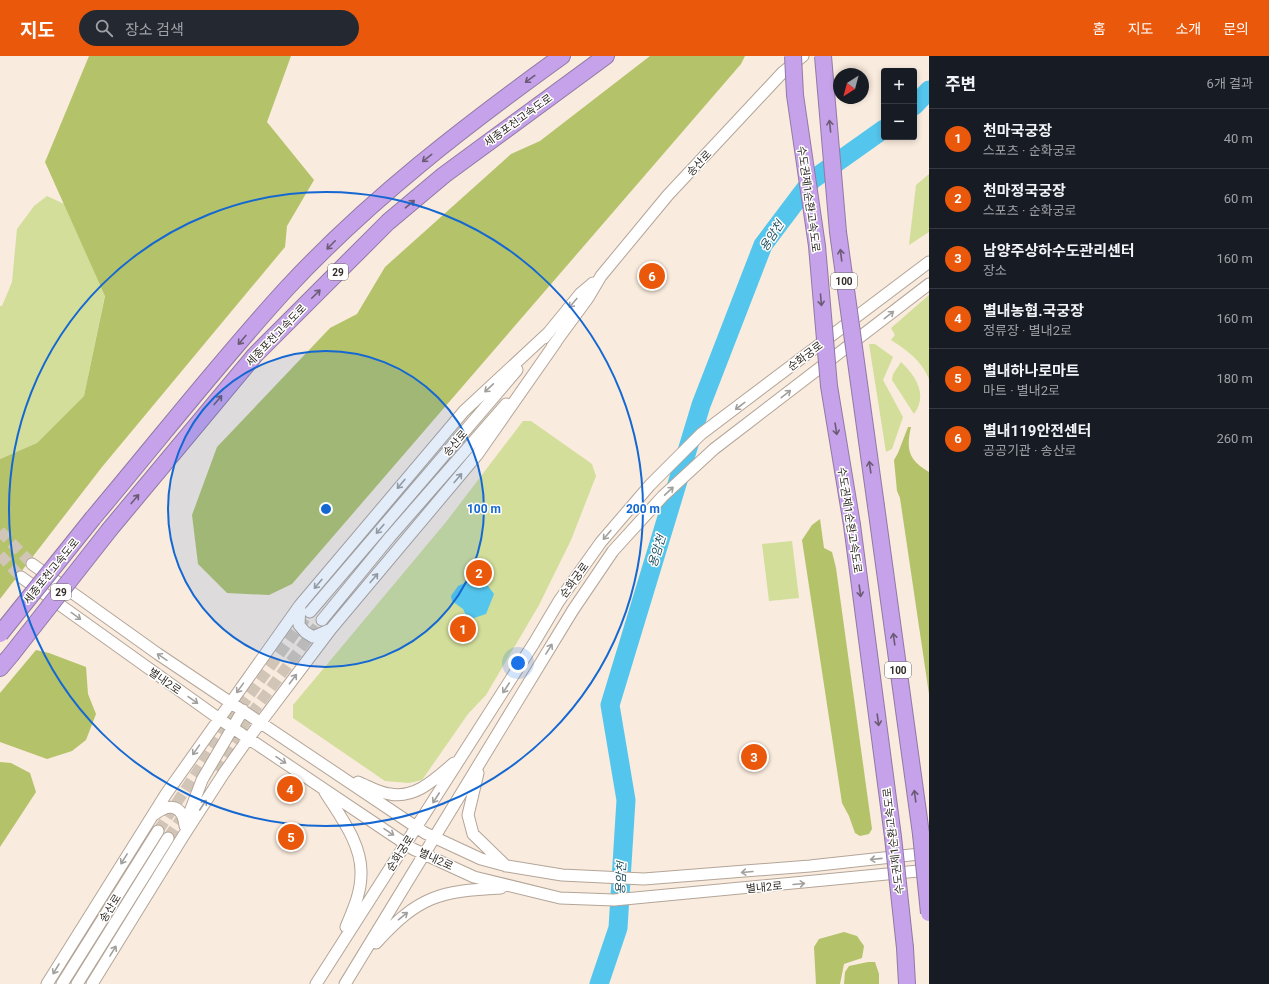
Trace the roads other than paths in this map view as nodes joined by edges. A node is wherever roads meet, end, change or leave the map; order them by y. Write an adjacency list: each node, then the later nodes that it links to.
1 (562, 56): 19 (highway, 세종포천고속도로 / 29, one-way to 19, bridge)
2 (606, 56): 20 (highway, 세종포천고속도로 / 29, one-way to 2, bridge)
3 (786, 56): 7 (highway, bridge)
4 (793, 56): 7 (highway, 수도권제1순환고속도로 / 100, bridge)
5 (803, 56): 9 (street, 송산로)
6 (823, 56): 44 (highway, 100, one-way to 6, bridge)
7 (795, 95): 53 (highway, 수도권제1순환고속도로 / 100, one-way to 53, bridge)
8 (929, 262): 27 (street, 순화궁로, one-way to 27)
9 (601, 276): 11 (street, 송산로, one-way to 11); 12 (street, 송산로)
10 (929, 284): 28 (street, 순화궁로, one-way to 10)
11 (548, 333): 15 (street, one-way to 15); 16 (street, 송산로, one-way to 16)
12 (556, 342): 17 (street, 송산로); 18 (street, one-way to 12)
13 (32, 564): 21 (street, 별내2로, one-way to 13)
14 (21, 577): 23 (street, 별내2로, one-way to 23)
15 (300, 605): 18 (street); 21 (street, one-way to 21)
16 (310, 612)
17 (322, 620)
18 (331, 630): 24 (street, one-way to 18)
19 (0, 634)
20 (0, 668)
21 (230, 701): 22 (street, 별내2로); 23 (street)
22 (243, 710): 24 (street, 별내2로); 25 (street)
23 (218, 718): 25 (street, 별내2로); 31 (street, one-way to 31)
24 (261, 722): 26 (street); 29 (street, 별내2로)
25 (232, 728): 26 (street, 별내2로); 32 (street)
26 (248, 739): 30 (street, 별내2로, one-way to 30); 36 (street, one-way to 26)
27 (463, 756): 29 (street); 33 (street, 순화궁로, one-way to 33)
28 (480, 763): 37 (street, 순화궁로); 41 (street)
29 (338, 774): 33 (street, 별내2로)
30 (323, 788): 38 (street, 별내2로, one-way to 38); 45 (street)
31 (151, 816): 32 (street); 47 (street, one-way to 47)
32 (185, 826): 36 (street)
33 (417, 827): 37 (street, 별내2로); 38 (street, 순화궁로)
34 (158, 831): 48 (street, 송산로)
35 (168, 838): 49 (street, 송산로)
36 (182, 838): 50 (street, one-way to 36)
37 (435, 838): 40 (street, 순화궁로); 41 (street, 별내2로)
38 (406, 843): 40 (street, 별내2로); 45 (street, 순화궁로)
39 (929, 853): 41 (street, 별내2로, one-way to 41)
40 (425, 854): 43 (street, 별내2로); 46 (street, 순화궁로)
41 (507, 866)
42 (929, 870): 43 (street, 별내2로, one-way to 42)
43 (512, 887): 46 (street, one-way to 43)
44 (929, 913)
45 (336, 953): 51 (street, 순화궁로)
46 (357, 965): 52 (street, 순화궁로)
47 (46, 984)
48 (62, 984)
49 (77, 984)
50 (92, 984)
51 (316, 984)
52 (345, 984)
53 (907, 984)

